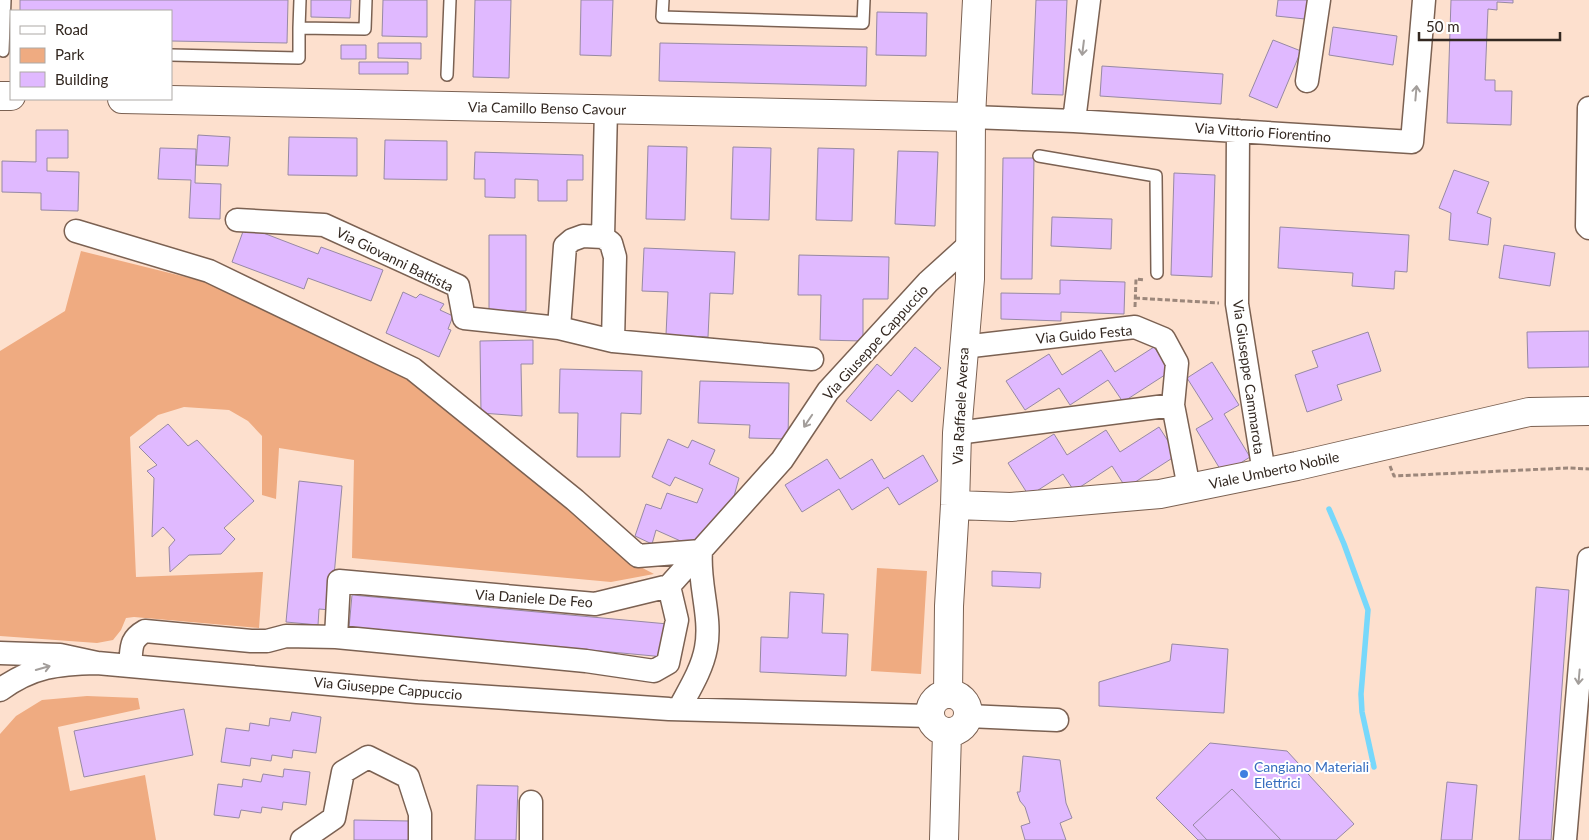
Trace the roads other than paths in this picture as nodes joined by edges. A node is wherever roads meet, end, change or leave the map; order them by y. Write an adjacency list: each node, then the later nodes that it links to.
1 (5, 0): 12 (lane)
2 (300, 0): 11 (lane)
3 (366, 0): 11 (lane)
4 (450, 0): 14 (lane)
5 (663, 0): 6 (lane)
6 (864, 0)
7 (977, 0): 19 (main road, Via Raffaele Aversa)
8 (1089, 0): 20 (street, one-way to 20)
9 (1319, 0): 15 (street)
10 (1424, 0): 21 (street, Via Vittorio Fiorentino, one-way to 10)
11 (299, 28): 13 (lane)
12 (5, 51)
13 (172, 55)
14 (447, 75)
15 (1307, 82)
16 (170, 100): 18 (main road, Via Camillo Benso Cavour)
17 (1589, 108): 24 (street)
18 (606, 109): 19 (main road, Via Camillo Benso Cavour); 26 (street)
19 (971, 117): 20 (street, Via Vittorio Fiorentino); 27 (main road, Via Raffaele Aversa)
20 (1074, 121): 21 (street, Via Vittorio Fiorentino)
21 (1238, 131): 36 (street, Via Giuseppe Cammarota)
22 (1039, 156): 28 (lane)
23 (237, 220): 29 (street, Via Giovanni Battista)
24 (1589, 228)
25 (76, 231): 39 (street)
26 (603, 237): 29 (street); 30 (street)
27 (971, 243): 31 (main road, Via Raffaele Aversa); 39 (street, Via Giuseppe Cappuccio, one-way to 39)
28 (1157, 273)
29 (559, 328): 30 (street, Via Giovanni Battista)
30 (614, 341): 32 (street, Via Giovanni Battista)
31 (963, 347): 33 (street, Via Guido Festa); 35 (main road, Via Raffaele Aversa)
32 (812, 359)
33 (1173, 405): 35 (street); 37 (street, Via Guido Festa)
34 (1589, 411): 36 (main road, Viale Umberto Nobile)
35 (956, 433): 38 (main road, Via Raffaele Aversa)
36 (1264, 473): 37 (main road, Viale Umberto Nobile)
37 (1187, 477): 38 (main road, Viale Umberto Nobile)
38 (955, 505): 47 (main road, Via Raffaele Aversa)
39 (701, 551): 41 (street, Via Giuseppe Cappuccio); 48 (street)
40 (1589, 559): 57 (street, one-way to 57)
41 (670, 586): 42 (street, Via Daniele De Feo); 42 (street)
42 (336, 638): 45 (street)
43 (0, 653): 44 (street, Via Giuseppe Cappuccio)
44 (97, 663): 45 (street, Via Giuseppe Cappuccio); 46 (street, Via Giuseppe Cappuccio, one-way to 44)
45 (130, 666): 48 (street, Via Giuseppe Cappuccio)
46 (0, 690)
47 (948, 694): 49 (main road); 51 (main road)
48 (679, 709): 51 (street, Via Giuseppe Cappuccio)
49 (968, 716): 50 (street); 51 (main road)
50 (1057, 720)
51 (938, 724): 56 (main road)
52 (531, 802): 55 (street)
53 (302, 840): 54 (street)
54 (420, 840)
55 (531, 840)
56 (944, 840)
57 (1565, 840)

